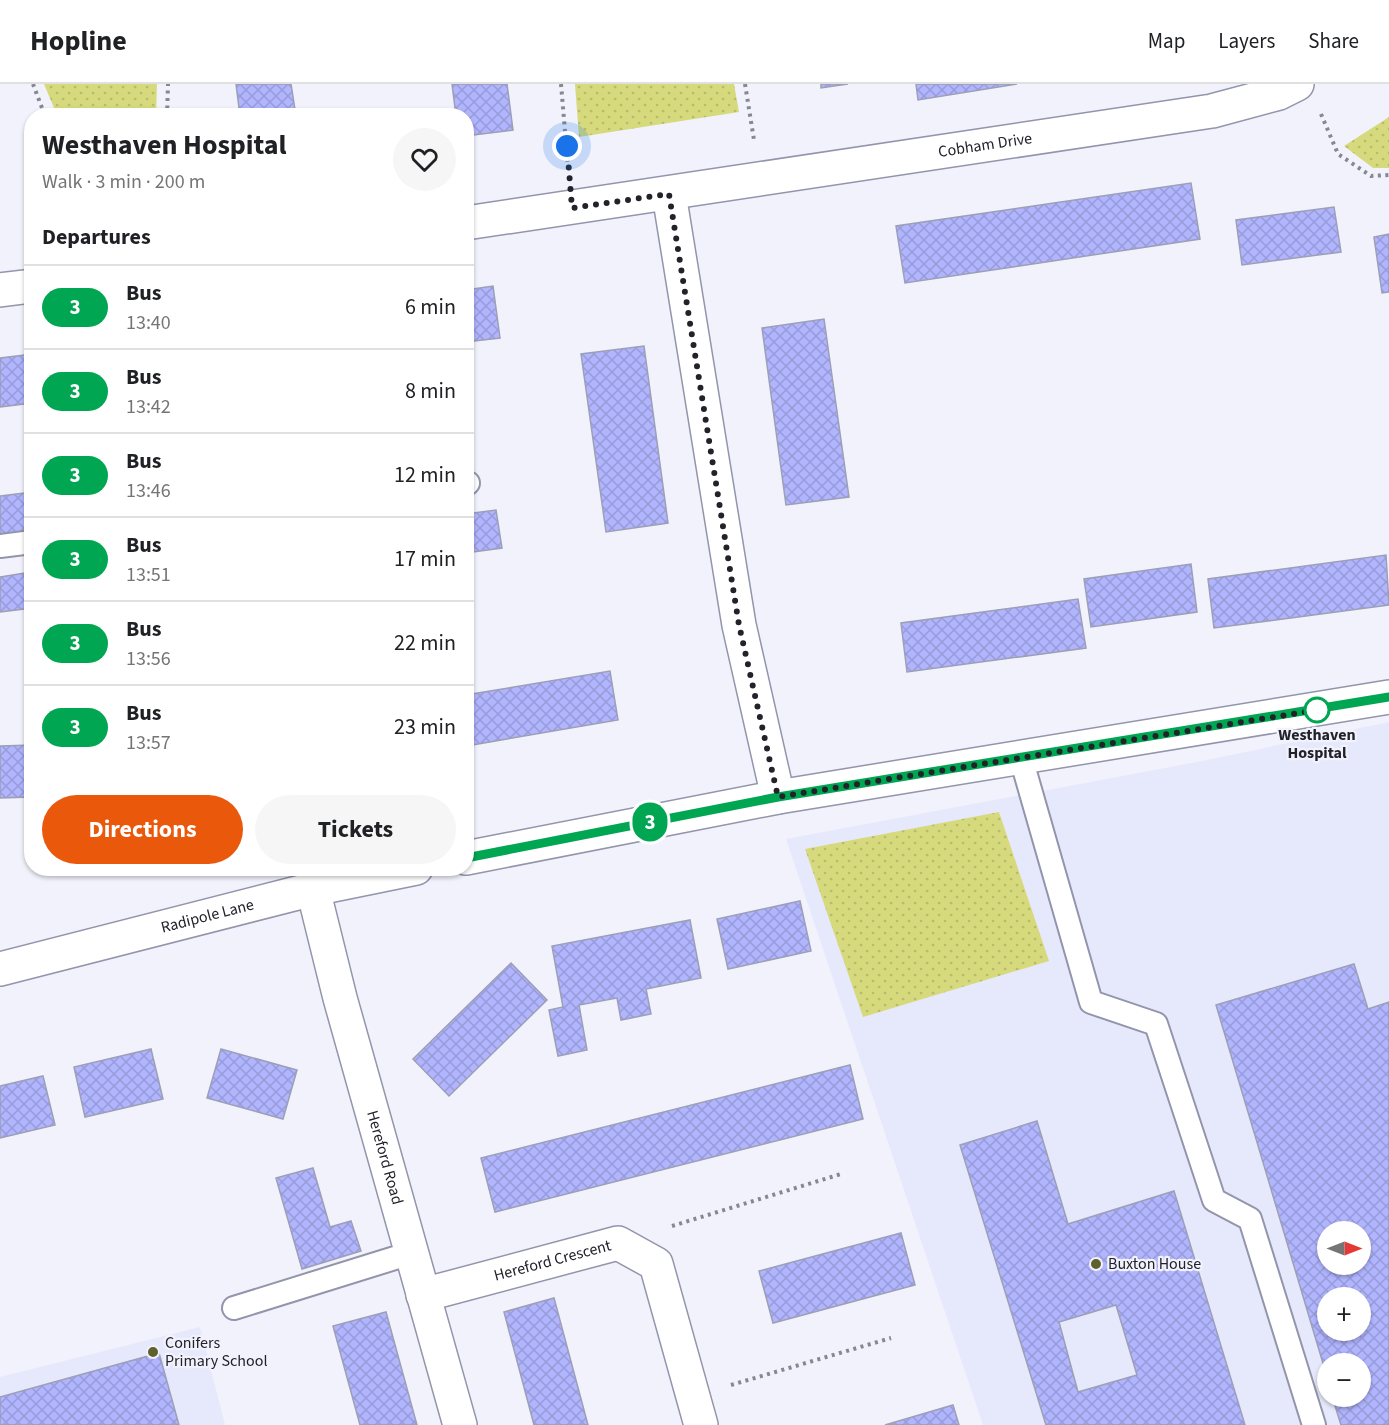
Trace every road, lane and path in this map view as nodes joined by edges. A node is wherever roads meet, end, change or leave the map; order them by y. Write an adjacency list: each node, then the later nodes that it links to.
1 (33, 84): 6 (path)
2 (168, 84): 7 (path)
3 (561, 84): 11 (path)
4 (745, 84): 9 (path)
5 (1307, 94): 8 (path); 9 (street, Cobham Drive)
6 (42, 108)
7 (167, 108)
8 (1389, 176)
9 (760, 179): 10 (street, Cobham Drive)
10 (669, 194): 11 (street, Cobham Drive); 19 (street)
11 (572, 208): 12 (street, Cobham Drive)
12 (474, 222)
13 (24, 287): 14 (street)
14 (0, 290)
15 (24, 543): 16 (lane)
16 (0, 546)
17 (1389, 697): 18 (street)
18 (1021, 758): 19 (street); 32 (lane)
19 (778, 797): 20 (street)
20 (474, 856)
21 (377, 876): 22 (street, Radipole Lane)
22 (313, 889): 23 (street, Radipole Lane); 26 (street, Hereford Road)
23 (0, 969)
24 (841, 1174): 25 (path)
25 (618, 1243): 27 (street, Hereford Crescent); 30 (street, Hereford Crescent)
26 (411, 1253): 27 (street, Hereford Road); 28 (lane)
27 (423, 1296): 31 (street, Hereford Road)
28 (234, 1308)
29 (891, 1338): 30 (path)
30 (697, 1411)
31 (460, 1425)
32 (1314, 1425)

